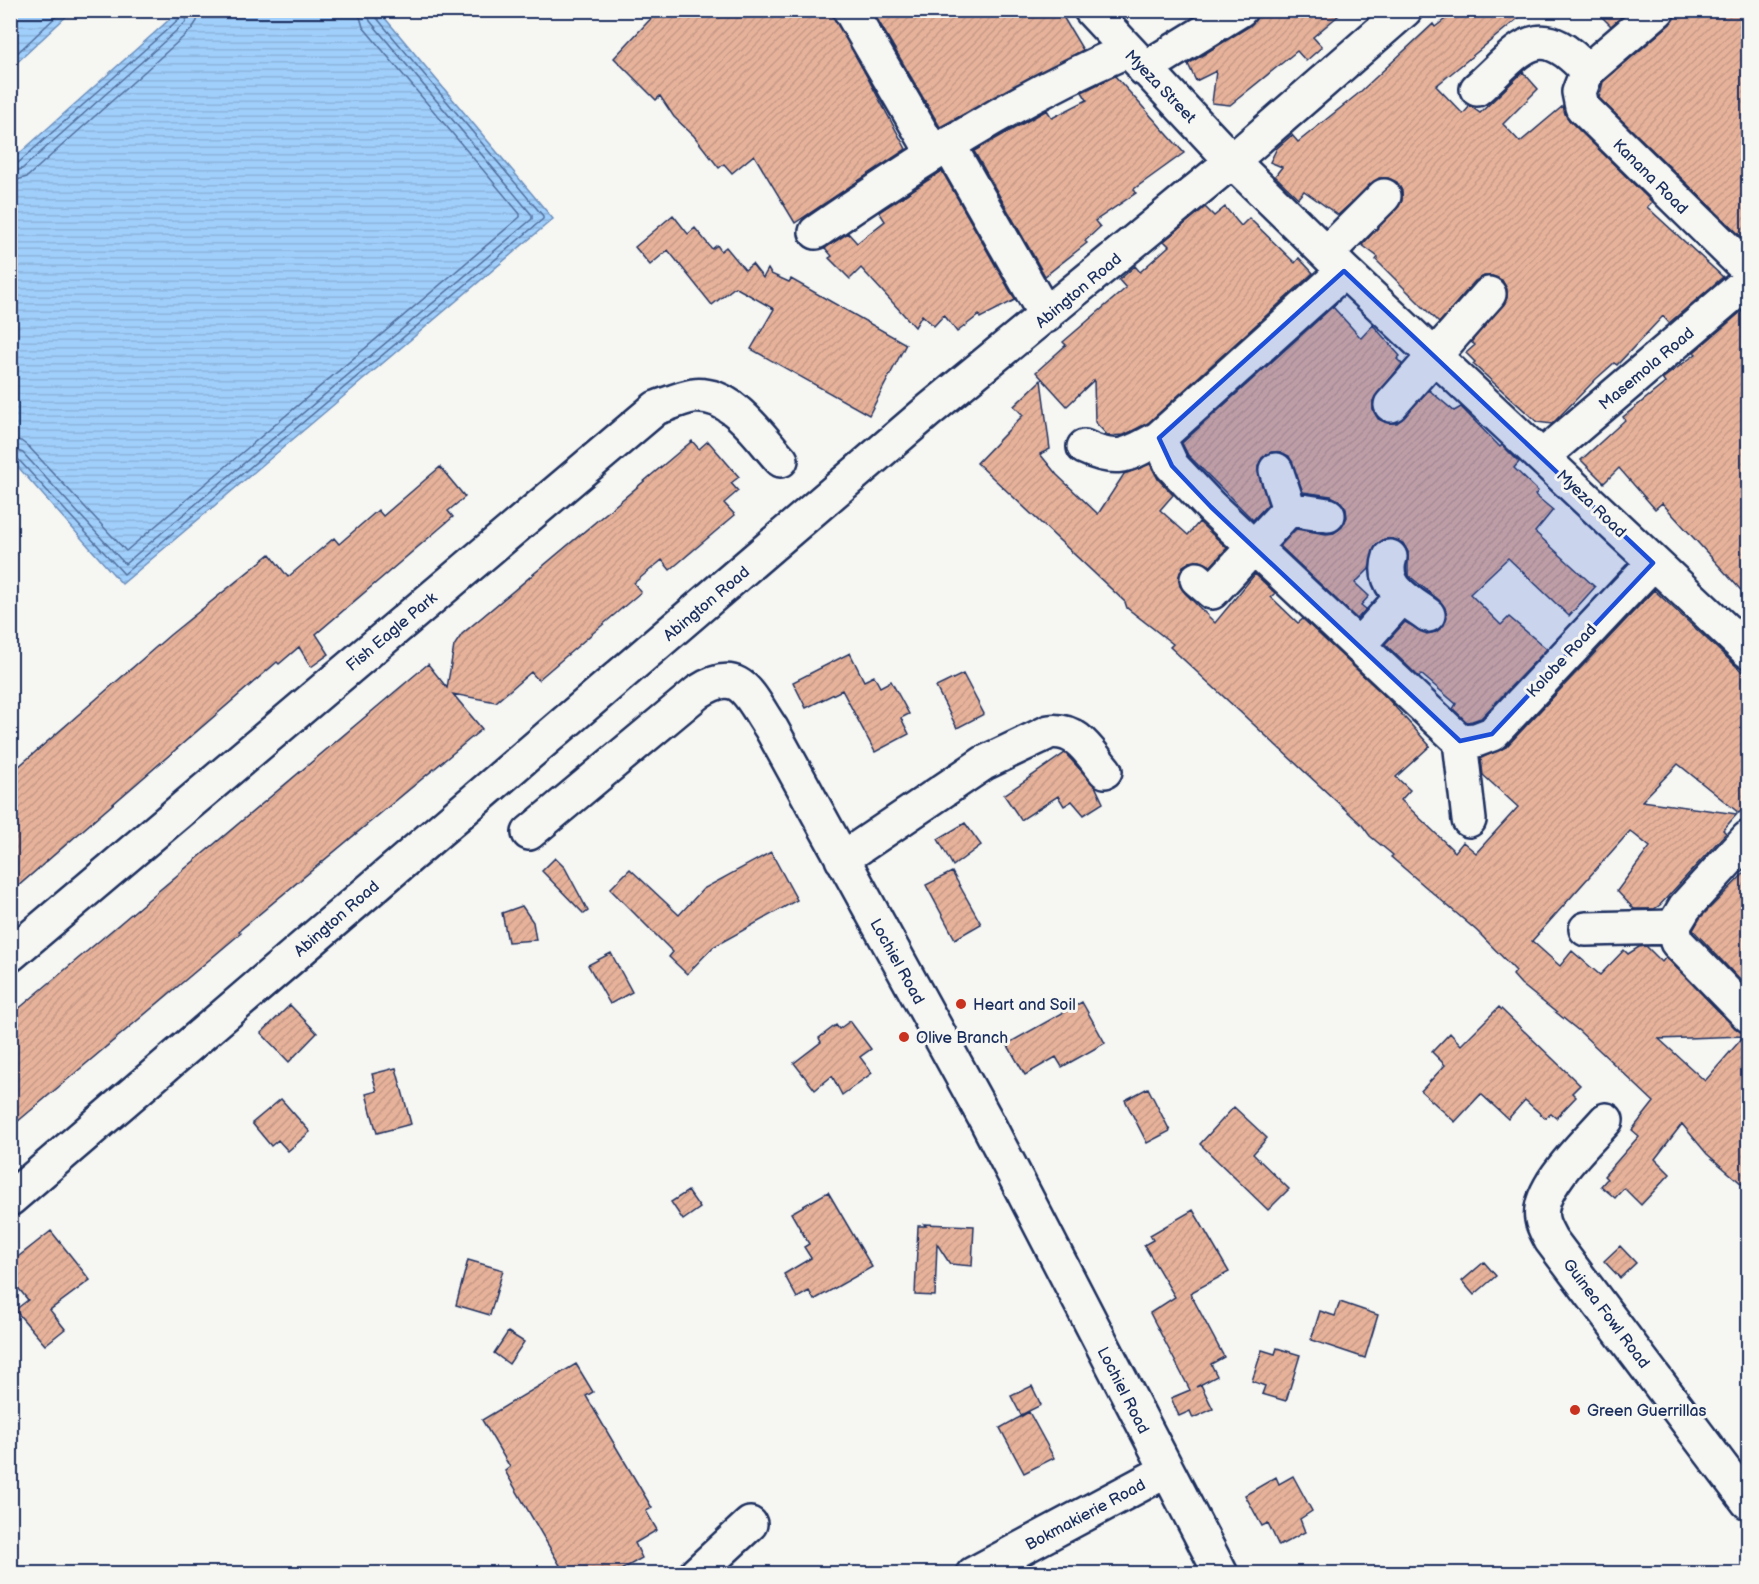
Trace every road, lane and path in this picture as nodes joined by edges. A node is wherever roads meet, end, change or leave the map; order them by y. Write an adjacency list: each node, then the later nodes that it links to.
1 (850, 10): 9 (street)
2 (1091, 10): 6 (street, Myeza Street)
3 (1240, 10): 6 (street)
4 (1405, 10): 10 (street, Abington Road)
5 (1658, 10): 7 (street)
6 (1135, 60): 9 (street); 10 (street, Myeza Street)
7 (1587, 71): 8 (street); 14 (street, Kanana Road)
8 (1477, 89)
9 (940, 148): 12 (street); 17 (street)
10 (1232, 161): 13 (street, Myeza Road); 17 (street, Abington Road)
11 (1384, 196): 13 (street)
12 (816, 232)
13 (1335, 262): 18 (street, Myeza Road); 20 (street)
14 (1749, 270)
15 (1749, 281): 22 (street, Masemola Road)
16 (1489, 294): 18 (street)
17 (1046, 316): 44 (street, Abington Road)
18 (1435, 356): 19 (street); 22 (street, Myeza Road)
19 (1391, 405)
20 (1159, 438): 21 (street); 27 (street)
21 (1084, 447)
22 (1543, 456): 29 (street, Myeza Road)
23 (781, 460): 41 (street, Fish Eagle Park)
24 (1276, 470): 25 (street)
25 (1289, 509): 26 (street); 27 (street)
26 (1328, 515)
27 (1253, 546): 30 (street); 32 (street)
28 (1390, 557): 32 (street)
29 (1653, 563): 31 (street, Myeza Road); 33 (street, Kolobe Road)
30 (1210, 591)
31 (1745, 642)
32 (1359, 645): 33 (street)
33 (1460, 741): 35 (street)
34 (1105, 771): 38 (street)
35 (1469, 820)
36 (529, 833): 38 (street, Lochiel Road)
37 (1749, 838): 39 (street)
38 (842, 859): 45 (street, Lochiel Road)
39 (1673, 927): 40 (street); 42 (street)
40 (1587, 929)
41 (10, 955)
42 (1749, 1015)
43 (1606, 1120): 46 (street, Guinea Fowl Road)
44 (10, 1199)
45 (1166, 1472): 49 (street, Bokmakierie Road); 50 (street, Lochiel Road)
46 (1749, 1502)
47 (750, 1524): 48 (street)
48 (696, 1574)
49 (973, 1574)
50 (1221, 1574)

